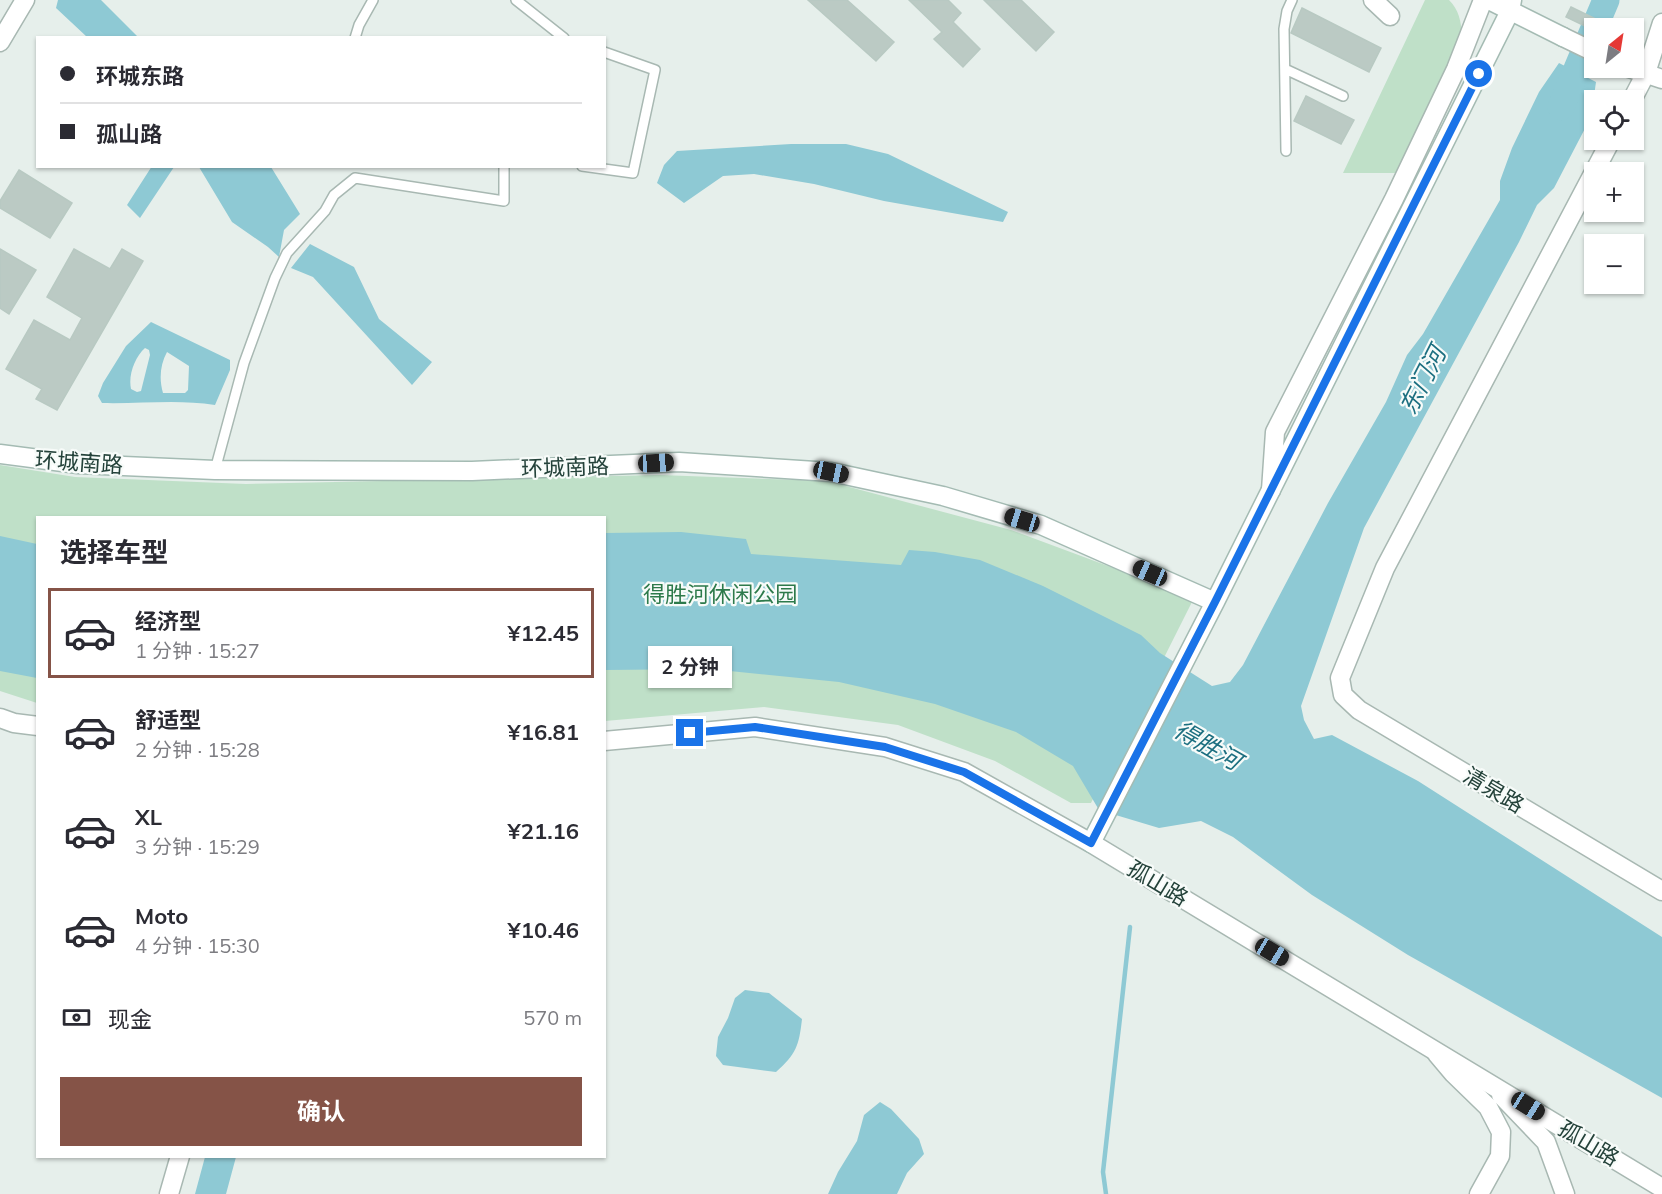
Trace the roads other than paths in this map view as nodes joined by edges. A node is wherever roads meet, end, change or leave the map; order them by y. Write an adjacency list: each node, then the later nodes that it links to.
1 (25, 0): 13 (street)
2 (373, 0): 11 (lane)
3 (516, 0): 12 (lane)
4 (1292, 0): 16 (lane)
5 (1373, 0): 9 (street)
6 (1483, 0): 28 (street)
7 (1489, 0): 8 (street)
8 (1511, 6): 14 (street); 28 (street)
9 (1390, 16)
10 (1662, 23): 17 (street)
11 (356, 36)
12 (559, 36)
13 (0, 42)
14 (1584, 47)
15 (606, 53): 24 (lane)
16 (1285, 69): 19 (lane); 21 (lane)
17 (1646, 73): 18 (street)
18 (1637, 90)
19 (1343, 96)
20 (1606, 150): 34 (street, 清泉路)
21 (1286, 151)
22 (358, 168): 25 (lane)
23 (504, 168): 25 (lane)
24 (595, 168)
25 (355, 178): 27 (lane)
26 (0, 454): 27 (street, 环城南路)
27 (215, 470): 29 (street, 环城南路)
28 (1271, 490): 29 (street)
29 (1215, 602): 33 (street)
30 (0, 718): 31 (street)
31 (36, 726)
32 (606, 741): 33 (street, 孤山路)
33 (1091, 843): 35 (street, 孤山路)
34 (1662, 891)
35 (1434, 1050): 36 (street, 孤山路); 40 (street)
36 (1490, 1083): 38 (street, 孤山路); 41 (street)
37 (179, 1158): 39 (street)
38 (1662, 1188)
39 (169, 1194)
40 (1479, 1194)
41 (1565, 1194)

